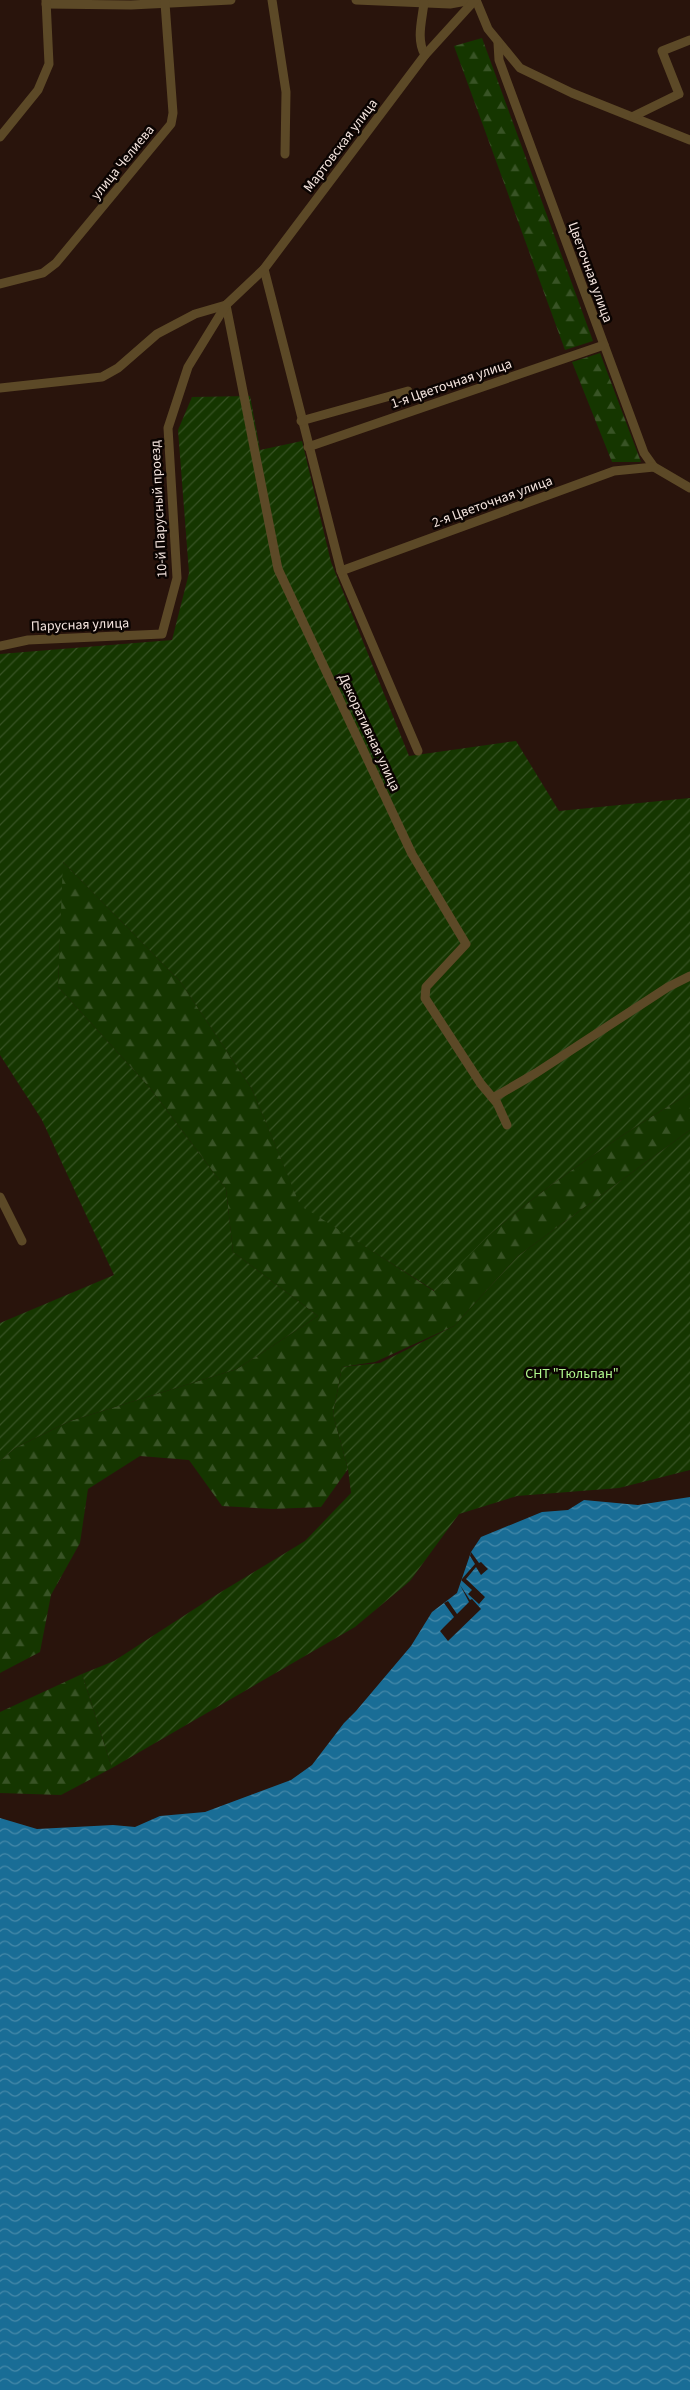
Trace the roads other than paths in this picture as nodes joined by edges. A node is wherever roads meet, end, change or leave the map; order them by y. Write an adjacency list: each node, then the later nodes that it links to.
1 (231, 0): 6 (street)
2 (272, 0): 14 (street)
3 (356, 0): 7 (street)
4 (474, 0): 7 (street); 9 (street); 10 (street, Мартовская улица)
5 (46, 2): 6 (street); 12 (street)
6 (165, 3): 16 (street, улица Челиева)
7 (424, 3): 10 (street)
8 (690, 40): 11 (street)
9 (498, 43): 11 (street); 18 (street, Цветочная улица)
10 (425, 55): 15 (street, Мартовская улица)
11 (634, 116): 13 (street)
12 (0, 137)
13 (690, 140)
14 (284, 154)
15 (264, 269): 17 (street, Мартовская улица); 21 (street)
16 (0, 284)
17 (226, 305): 19 (street); 26 (street, 10-й Парусный проезд); 30 (street, Декоративная улица)
18 (604, 346): 22 (street, 1-я Цветочная улица); 23 (street, Цветочная улица)
19 (0, 388)
20 (408, 391): 21 (street)
21 (301, 421): 22 (street)
22 (308, 447): 25 (street)
23 (654, 467): 24 (street, Цветочная улица); 25 (street, 2-я Цветочная улица)
24 (690, 488)
25 (341, 571): 28 (street)
26 (162, 634): 27 (street, Парусная улица)
27 (0, 646)
28 (418, 751)
29 (690, 976): 30 (street)
30 (493, 1098): 31 (street, Декоративная улица)
31 (507, 1125)
32 (0, 1197): 33 (street)
33 (22, 1241)

